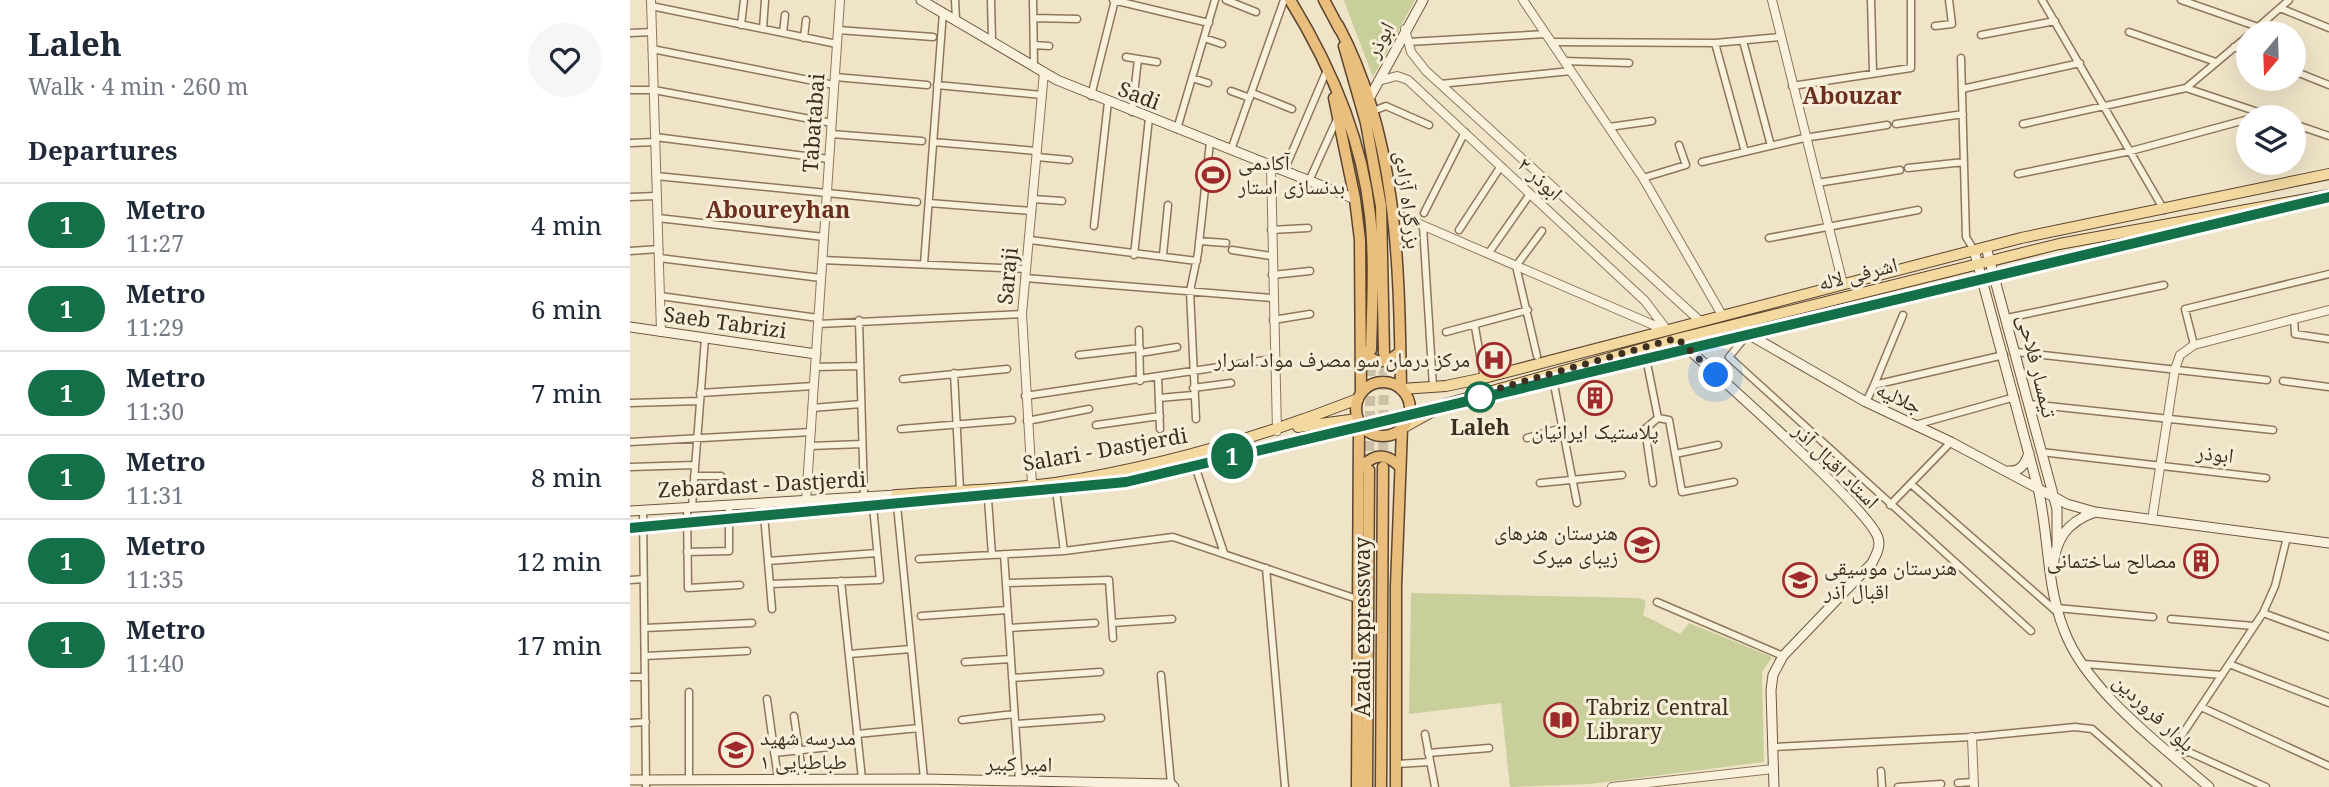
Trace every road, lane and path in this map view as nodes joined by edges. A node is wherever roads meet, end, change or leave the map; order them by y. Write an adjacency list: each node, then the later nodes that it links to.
1 (744, 0): 36 (street)
2 (765, 0): 40 (street)
3 (840, 0): 42 (street, Tabatabai)
4 (921, 0): 25 (main road, Sadi)
5 (955, 0): 29 (street)
6 (991, 0): 53 (street)
7 (1034, 0): 28 (street)
8 (1114, 0): 35 (street); 92 (street)
9 (1216, 0): 35 (street)
10 (1226, 0): 26 (street)
11 (1284, 0): 93 (street)
12 (1290, 0): 75 (highway)
13 (1324, 0): 37 (highway)
14 (1423, 0): 41 (main road, ابوذر)
15 (1523, 0): 52 (street)
16 (1772, 0): 49 (street)
17 (1871, 0): 74 (street)
18 (1912, 0): 74 (street)
19 (1950, 0): 38 (street)
20 (2042, 0): 32 (street)
21 (2181, 0): 33 (street)
22 (2289, 0): 24 (street)
23 (651, 3): 36 (street); 43 (street)
24 (2280, 8): 34 (street); 39 (street)
25 (943, 12): 29 (main road, Sadi); 83 (street)
26 (1256, 12)
27 (785, 15): 46 (street)
28 (1034, 18): 30 (street); 59 (street)
29 (956, 19): 53 (main road, Sadi)
30 (1077, 19)
31 (806, 20): 50 (street)
32 (2055, 21): 47 (street); 70 (street)
33 (2241, 21)
34 (2265, 21)
35 (1209, 23): 51 (street)
36 (741, 25): 40 (street)
37 (1338, 25): 94 (highway, بزرگراه آزادی); 226 (highway)
38 (1936, 26)
39 (2329, 28)
40 (763, 29): 46 (street)
41 (1405, 29): 55 (street); 79 (main road, ابوذر)
42 (838, 30): 48 (street); 57 (street, Tabatabai)
43 (652, 32): 45 (street); 62 (street)
44 (2129, 32): 68 (street)
45 (630, 33)
46 (783, 33): 50 (street)
47 (1982, 35)
48 (933, 37)
49 (1780, 37): 54 (street); 85 (street)
50 (804, 38): 57 (street)
51 (1204, 38): 58 (street); 77 (street)
52 (1549, 38): 55 (street); 56 (street); 66 (street)
53 (992, 40): 71 (main road, Sadi)
54 (1743, 41): 56 (street); 124 (street)
55 (1408, 42): 81 (street)
56 (1715, 43): 127 (street)
57 (837, 44): 78 (street, Tabatabai)
58 (1222, 44)
59 (1034, 46): 60 (street); 71 (street)
60 (1049, 46)
61 (2234, 47): 68 (street)
62 (652, 49): 78 (street); 89 (street)
63 (1126, 57): 64 (street)
64 (1138, 58): 67 (street); 100 (street)
65 (1961, 58): 87 (street)
66 (1564, 61): 69 (street); 72 (street)
67 (1157, 62)
68 (2217, 62): 86 (street)
69 (1629, 63)
70 (2080, 63): 87 (street); 97 (street)
71 (1034, 66): 73 (main road, Sadi)
72 (1571, 71): 81 (street); 111 (street)
73 (1044, 72): 91 (street, Saraji); 92 (main road, Sadi)
74 (1873, 72): 85 (street)
75 (1328, 73): 102 (highway); 135 (street); 223 (highway)
76 (2306, 76): 84 (street)
77 (1192, 78): 80 (street); 113 (street)
78 (834, 81): 82 (street); 106 (street, Tabatabai)
79 (1378, 81): 94 (main road, ابوذر); 114 (street, ابوذر ۲)
80 (1208, 83)
81 (1440, 84): 207 (street)
82 (927, 85)
83 (937, 85): 91 (street); 120 (street)
84 (2329, 85)
85 (1791, 86): 117 (street)
86 (2186, 88): 96 (street); 97 (street)
87 (1962, 89): 101 (street)
88 (630, 90): 89 (street)
89 (654, 90): 106 (street); 118 (street)
90 (1231, 91): 93 (street)
91 (1042, 95): 128 (street, Saraji)
92 (1091, 96): 95 (main road, Sadi)
93 (1251, 96): 98 (street); 125 (street)
94 (1370, 97): 99 (highway, بزرگراه آزادی)
95 (1108, 102): 100 (main road, Sadi); 159 (street)
96 (2237, 105)
97 (2106, 106): 108 (street); 126 (street)
98 (1292, 109)
99 (1373, 111): 109 (street); 156 (highway, بزرگراه آزادی)
100 (1132, 112): 103 (main road, Sadi)
101 (1962, 114): 107 (street); 132 (street)
102 (1338, 117): 140 (street); 148 (highway)
103 (1149, 118): 113 (main road, Sadi); 177 (street)
104 (1652, 121): 111 (street)
105 (2236, 122): 126 (street)
106 (832, 123): 115 (street, Tabatabai)
107 (1896, 124)
108 (2023, 124)
109 (1429, 125)
110 (1887, 125): 117 (street)
111 (1609, 127): 139 (street)
112 (2306, 128): 116 (street)
113 (1177, 129): 121 (main road, Sadi)
114 (1465, 132): 134 (street, ابوذر ۲); 157 (street)
115 (831, 134): 119 (street); 129 (street, Tabatabai)
116 (2329, 136)
117 (1804, 138): 124 (street); 141 (street)
118 (655, 139): 122 (street); 129 (street); 138 (street)
119 (922, 141)
120 (933, 142): 128 (street); 151 (street)
121 (1210, 142): 125 (main road, Sadi); 169 (street)
122 (630, 143)
123 (1679, 145): 139 (street)
124 (1771, 146): 127 (street)
125 (1231, 150): 133 (main road, Sadi)
126 (2131, 150): 136 (street); 153 (street)
127 (1745, 152): 131 (street)
128 (1037, 154): 130 (street); 147 (street, Saraji)
129 (829, 159): 143 (street, Tabatabai)
130 (1069, 160)
131 (1702, 162)
132 (1964, 162): 141 (street); 173 (street)
133 (1271, 166): 135 (main road, Sadi); 163 (street)
134 (1500, 166): 142 (street, ابوذر ۲); 164 (street)
135 (1284, 171): 140 (main road, Sadi)
136 (2018, 174)
137 (2329, 174): 153 (main road, اشرفی لاله)
138 (656, 176): 143 (street); 145 (street)
139 (1643, 178): 200 (street)
140 (1309, 181): 148 (main road, Sadi)
141 (1817, 183): 162 (street)
142 (1530, 194): 176 (street); 212 (street, ابوذر ۲)
143 (827, 195): 150 (street); 166 (street, Tabatabai)
144 (2329, 195): 182 (main road, اشرفی لاله)
145 (657, 196): 146 (street); 158 (street)
146 (630, 197)
147 (1033, 199): 149 (street); 155 (street, Saraji)
148 (1356, 199): 223 (highway)
149 (1062, 201)
150 (917, 202)
151 (929, 203): 155 (street); 183 (street)
152 (1168, 205): 178 (street)
153 (2164, 209): 171 (main road, اشرفی لاله)
154 (1918, 210): 162 (street)
155 (1032, 211): 168 (street, Saraji)
156 (1394, 213): 160 (street); 224 (highway, بزرگراه آزادی)
157 (1424, 213)
158 (658, 218): 166 (street); 175 (street)
159 (1094, 226)
160 (1423, 226): 176 (street); 248 (street)
161 (1308, 228): 163 (street)
162 (1828, 228): 167 (street); 191 (street)
163 (1271, 230): 179 (street)
164 (1459, 230)
165 (1542, 231): 185 (street)
166 (824, 237): 180 (street, Tabatabai)
167 (1769, 238)
168 (1030, 240): 177 (street); 187 (street, Saraji)
169 (1199, 240): 170 (street); 181 (street)
170 (1226, 243)
171 (1986, 247): 173 (main road, اشرفی لاله); 182 (main road, تیمسار فلاحی)
172 (1232, 250): 179 (street)
173 (1974, 250): 184 (main road, تیمسار فلاحی); 191 (main road, اشرفی لاله)
174 (630, 251): 175 (street)
175 (659, 254): 190 (street); 194 (street)
176 (1488, 254): 185 (street)
177 (1134, 255): 178 (street)
178 (1163, 256): 181 (street)
179 (1271, 256): 189 (street)
180 (822, 260): 183 (street); 190 (street, Tabatabai)
181 (1197, 261): 193 (street)
182 (1990, 261): 184 (main road, اشرفی لاله); 202 (main road, تیمسار فلاحی)
183 (924, 264): 187 (street)
184 (1979, 264): 208 (main road, اشرفی لاله); 229 (main road, تیمسار فلاحی)
185 (1516, 266): 196 (street); 212 (street)
186 (1310, 271): 189 (street)
187 (1025, 274): 193 (street); 198 (street, Saraji)
188 (2329, 274): 219 (street)
189 (1272, 275): 195 (street)
190 (821, 278): 206 (street, Tabatabai)
191 (1843, 284): 200 (main road, اشرفی لاله)
192 (2164, 285): 202 (street)
193 (1190, 291): 195 (street); 236 (street)
194 (660, 296): 206 (street); 213 (street)
195 (1272, 298): 205 (street)
196 (1528, 310): 214 (street); 230 (street)
197 (2329, 310): 203 (street)
198 (1022, 314): 204 (street); 252 (street, Saraji)
199 (1310, 314): 205 (street)
200 (1721, 315): 207 (main road, اشرفی لاله)
201 (1903, 315): 246 (street)
202 (2007, 318): 225 (main road, تیمسار فلاحی)
203 (2294, 318): 218 (street); 219 (street)
204 (859, 320): 206 (street); 232 (street)
205 (1273, 320): 231 (street)
206 (818, 321): 227 (street, Tabatabai)
207 (1700, 321): 212 (main road, اشرفی لاله)
208 (1744, 322): 215 (main road); 217 (main road, اشرفی لاله)
209 (630, 327): 213 (main road, Saeb Tabrizi)
210 (1475, 327): 240 (street)
211 (1139, 330): 222 (street)
212 (1666, 330): 240 (main road, اشرفی لاله)
213 (661, 332): 216 (main road, Saeb Tabrizi)
214 (1446, 332)
215 (1748, 334): 257 (main road, جلالیه); 319 (street)
216 (705, 338): 227 (main road, Saeb Tabrizi); 254 (street)
217 (1677, 338): 221 (main road, اشرفی لاله); 367 (main road, استاد اقبال آذر)
218 (2329, 339)
219 (2194, 345): 235 (street)
220 (1177, 347): 222 (street)
221 (1644, 348): 238 (main road, اشرفی لاله); 264 (street)
222 (1140, 350): 228 (street); 243 (street)
223 (1367, 351): 224 (highway); 253 (highway)
224 (1400, 352): 250 (highway, بزرگراه آزادی)
225 (2016, 352): 229 (main road); 235 (street); 260 (main road, تیمسار فلاحی)
226 (1384, 353)
227 (816, 354): 233 (street, Tabatabai)
228 (1079, 355)
229 (2004, 355): 246 (street); 255 (main road, تیمسار فلاحی)
230 (1537, 356)
231 (1273, 359): 236 (street); 278 (street)
232 (860, 366): 233 (street); 259 (street)
233 (815, 368): 247 (street, Tabatabai)
234 (1007, 369): 237 (street)
235 (2175, 369): 242 (street); 265 (street)
236 (1192, 370): 239 (street); 251 (street)
237 (954, 373): 241 (street); 270 (street)
238 (1552, 374): 273 (main road, اشرفی لاله); 274 (street)
239 (1158, 377): 243 (street); 256 (street)
240 (1484, 378): 248 (main road, اشرفی لاله)
241 (903, 379)
242 (2267, 380)
243 (1140, 381): 252 (street)
244 (2283, 381): 249 (street)
245 (1231, 383): 251 (street)
246 (1874, 384): 257 (street)
247 (814, 386): 254 (street); 261 (street, Tabatabai)
248 (1433, 387): 250 (main road, اشرفی لاله)
249 (2329, 387)
250 (1401, 389): 253 (highway); 273 (highway)
251 (1193, 391): 256 (street); 266 (street)
252 (1025, 396): 268 (street, Saraji)
253 (1359, 396): 269 (highway); 278 (main road, Salari - Dastjerdi)
254 (700, 397): 258 (street); 281 (street)
255 (2015, 397): 272 (street); 287 (main road, تیمسار فلاحی)
256 (1159, 398): 263 (street)
257 (1866, 402): 272 (main road, جلالیه)
258 (630, 403)
259 (861, 404): 261 (street); 284 (street)
260 (2029, 404): 265 (street); 288 (main road, تیمسار فلاحی)
261 (812, 408): 279 (street, Tabatabai)
262 (1089, 409): 268 (street)
263 (1160, 416): 271 (street); 276 (street)
264 (1658, 418): 290 (street); 306 (street)
265 (2168, 418): 277 (street); 292 (street)
266 (1196, 419)
267 (1012, 420): 270 (street)
268 (1027, 421): 307 (street, Saraji)
269 (1358, 421): 273 (highway); 278 (main road, Salari - Dastjerdi); 296 (highway)
270 (957, 425): 275 (street); 310 (street)
271 (1096, 425)
272 (1915, 425): 283 (main road, جلالیه)
273 (1404, 427): 295 (highway)
274 (1562, 428): 280 (street); 302 (street)
275 (901, 429)
276 (1160, 429)
277 (2273, 430)
278 (1277, 431): 289 (main road, Salari - Dastjerdi)
279 (811, 432): 281 (street); 286 (street, Tabatabai)
280 (1527, 438)
281 (697, 439): 282 (street); 291 (street)
282 (630, 442)
283 (1951, 442): 297 (main road, جلالیه); 308 (street)
284 (862, 444): 286 (street); 313 (street)
285 (1718, 445): 290 (street)
286 (810, 446): 315 (street, Tabatabai)
287 (2029, 451): 297 (main road); 309 (main road, تیمسار فلاحی)
288 (2040, 452): 292 (street, ابوذر); 312 (main road, تیمسار فلاحی)
289 (1191, 454): 304 (main road, Salari - Dastjerdi); 332 (street)
290 (1675, 454): 303 (street)
291 (695, 465): 293 (street); 299 (street)
292 (2160, 466): 301 (street, ابوذر); 324 (street)
293 (630, 467)
294 (1382, 467): 395 (highway, Azadi expressway)
295 (1400, 467): 296 (highway); 382 (highway)
296 (1365, 468): 344 (highway); 393 (highway, Azadi expressway)
297 (2005, 470): 309 (main road, جلالیه)
298 (1622, 475): 302 (street)
299 (694, 476): 300 (street); 320 (street)
300 (721, 476)
301 (2266, 478)
302 (1572, 479): 305 (street); 317 (street)
303 (1734, 482)
304 (1055, 483): 307 (main road, Salari - Dastjerdi); 328 (street)
305 (1540, 483)
306 (1653, 483)
307 (1032, 484): 310 (main road, Salari - Dastjerdi)
308 (1911, 484): 319 (street); 348 (street)
309 (2038, 488): 312 (main road, جلالیه); 339 (main road, تیمسار فلاحی)
310 (960, 490): 311 (main road, Salari - Dastjerdi)
311 (896, 495): 313 (main road, Zebardast - Dastjerdi); 363 (street)
312 (2051, 495): 323 (main road); 327 (main road, تیمسار فلاحی)
313 (868, 497): 315 (main road, Zebardast - Dastjerdi); 330 (street)
314 (988, 499): 333 (street)
315 (806, 501): 316 (main road, Zebardast - Dastjerdi)
316 (763, 503): 318 (main road, Zebardast - Dastjerdi); 335 (street)
317 (1577, 503)
318 (729, 505): 320 (main road, Zebardast - Dastjerdi); 329 (street)
319 (1891, 505): 360 (street)
320 (689, 507): 321 (main road, Zebardast - Dastjerdi); 329 (street)
321 (643, 510): 322 (main road, Zebardast - Dastjerdi); 337 (street)
322 (630, 511)
323 (2095, 512): 324 (main road); 327 (main road)
324 (2152, 520): 325 (main road)
325 (2287, 537): 326 (main road); 349 (street)
326 (2329, 543)
327 (2057, 547): 339 (main road, تیمسار فلاحی)
328 (1064, 551): 331 (street); 332 (street)
329 (687, 552): 343 (street)
330 (877, 553): 335 (street); 340 (street)
331 (1004, 554): 333 (street); 341 (street)
332 (1224, 554): 336 (street)
333 (992, 555): 334 (street)
334 (919, 559)
335 (768, 561): 342 (street)
336 (1266, 568): 344 (street); 427 (street)
337 (644, 579): 338 (street); 358 (street)
338 (630, 580)
339 (2052, 581): 348 (main road, بلوار فروردین)
340 (841, 582): 342 (street); 365 (street)
341 (1006, 583): 347 (street); 355 (street)
342 (770, 584): 346 (street)
343 (740, 585)
344 (1360, 600): 386 (highway)
345 (1657, 602): 367 (street)
346 (772, 609)
347 (1007, 610): 350 (street); 359 (street)
348 (2058, 610): 351 (street); 370 (main road, بلوار فروردین)
349 (2263, 613): 357 (street); 362 (street)
350 (921, 616)
351 (2153, 617)
352 (2171, 619): 357 (street)
353 (1172, 620): 355 (street)
354 (1095, 623): 359 (street)
355 (1112, 623): 361 (street)
356 (752, 624): 358 (street)
357 (2254, 626): 371 (street)
358 (645, 628): 366 (street)
359 (1009, 628): 368 (street)
360 (2031, 631)
361 (1112, 638)
362 (2329, 638)
363 (911, 649): 365 (street); 391 (street)
364 (747, 651): 366 (street)
365 (849, 654): 392 (street)
366 (645, 656): 376 (street)
367 (1783, 656): 398 (main road, استاد اقبال آذر)
368 (1010, 659): 369 (street); 377 (street)
369 (965, 662)
370 (2084, 664): 374 (street); 403 (main road, بلوار فروردین)
371 (2229, 664): 374 (street); 380 (street)
372 (1100, 672): 377 (street)
373 (1161, 675): 426 (street)
374 (2222, 675): 381 (street)
375 (630, 677): 376 (street)
376 (645, 677): 388 (street)
377 (1012, 678): 383 (street)
378 (689, 692): 415 (street)
379 (767, 699): 401 (street)
380 (2329, 703)
381 (2201, 707): 403 (street); 407 (street)
382 (1395, 710): 395 (highway); 405 (highway)
383 (1014, 714): 387 (street); 390 (street)
384 (794, 716): 400 (street)
385 (1101, 718): 390 (street)
386 (1359, 719): 393 (highway); 404 (highway)
387 (962, 720)
388 (646, 722): 389 (street); 420 (street)
389 (630, 723)
390 (1015, 724): 416 (street)
391 (919, 728): 392 (street); 413 (street)
392 (857, 734): 412 (street)
393 (1368, 734): 404 (highway); 429 (highway, Azadi expressway)
394 (1425, 734): 402 (street)
395 (1382, 736): 405 (highway); 430 (highway, Azadi expressway)
396 (1972, 737): 398 (street); 425 (street); 437 (street)
397 (830, 747): 400 (street)
398 (1774, 747): 408 (main road, استاد اقبال آذر)
399 (1489, 748): 402 (street)
400 (799, 751): 401 (street); 411 (street)
401 (774, 753): 410 (street)
402 (1429, 753): 406 (street)
403 (2172, 754): 438 (main road, بلوار فروردین); 439 (street)
404 (1358, 755): 428 (highway)
405 (1396, 759): 406 (street); 431 (highway)
406 (1430, 762): 432 (street)
407 (2329, 766)
408 (1773, 769): 422 (street); 434 (main road, استاد اقبال آذر)
409 (1881, 771): 435 (street)
410 (778, 779): 417 (main road, امیر کبیر); 418 (main road, امیر کبیر)
411 (803, 779): 412 (main road, امیر کبیر); 418 (main road, امیر کبیر)
412 (862, 779): 413 (main road, امیر کبیر)
413 (924, 779): 421 (main road, امیر کبیر)
414 (630, 780): 420 (main road, امیر کبیر)
415 (689, 780): 417 (main road, امیر کبیر); 420 (main road, امیر کبیر)
416 (1018, 781): 421 (main road, امیر کبیر); 424 (main road, امیر کبیر)
417 (705, 783)
418 (791, 783)
419 (1958, 783): 425 (street)
420 (647, 784)
421 (961, 784)
422 (1674, 784): 433 (street)
423 (1941, 784): 436 (street)
424 (1065, 785): 426 (main road, امیر کبیر)
425 (1974, 785)
426 (1172, 786)
427 (1285, 787)
428 (1357, 787)
429 (1367, 787)
430 (1381, 787)
431 (1396, 787)
432 (1435, 787)
433 (1612, 787)
434 (1774, 787)
435 (1882, 787)
436 (1898, 787)
437 (2158, 787)
438 (2209, 787)
439 (2266, 787)

